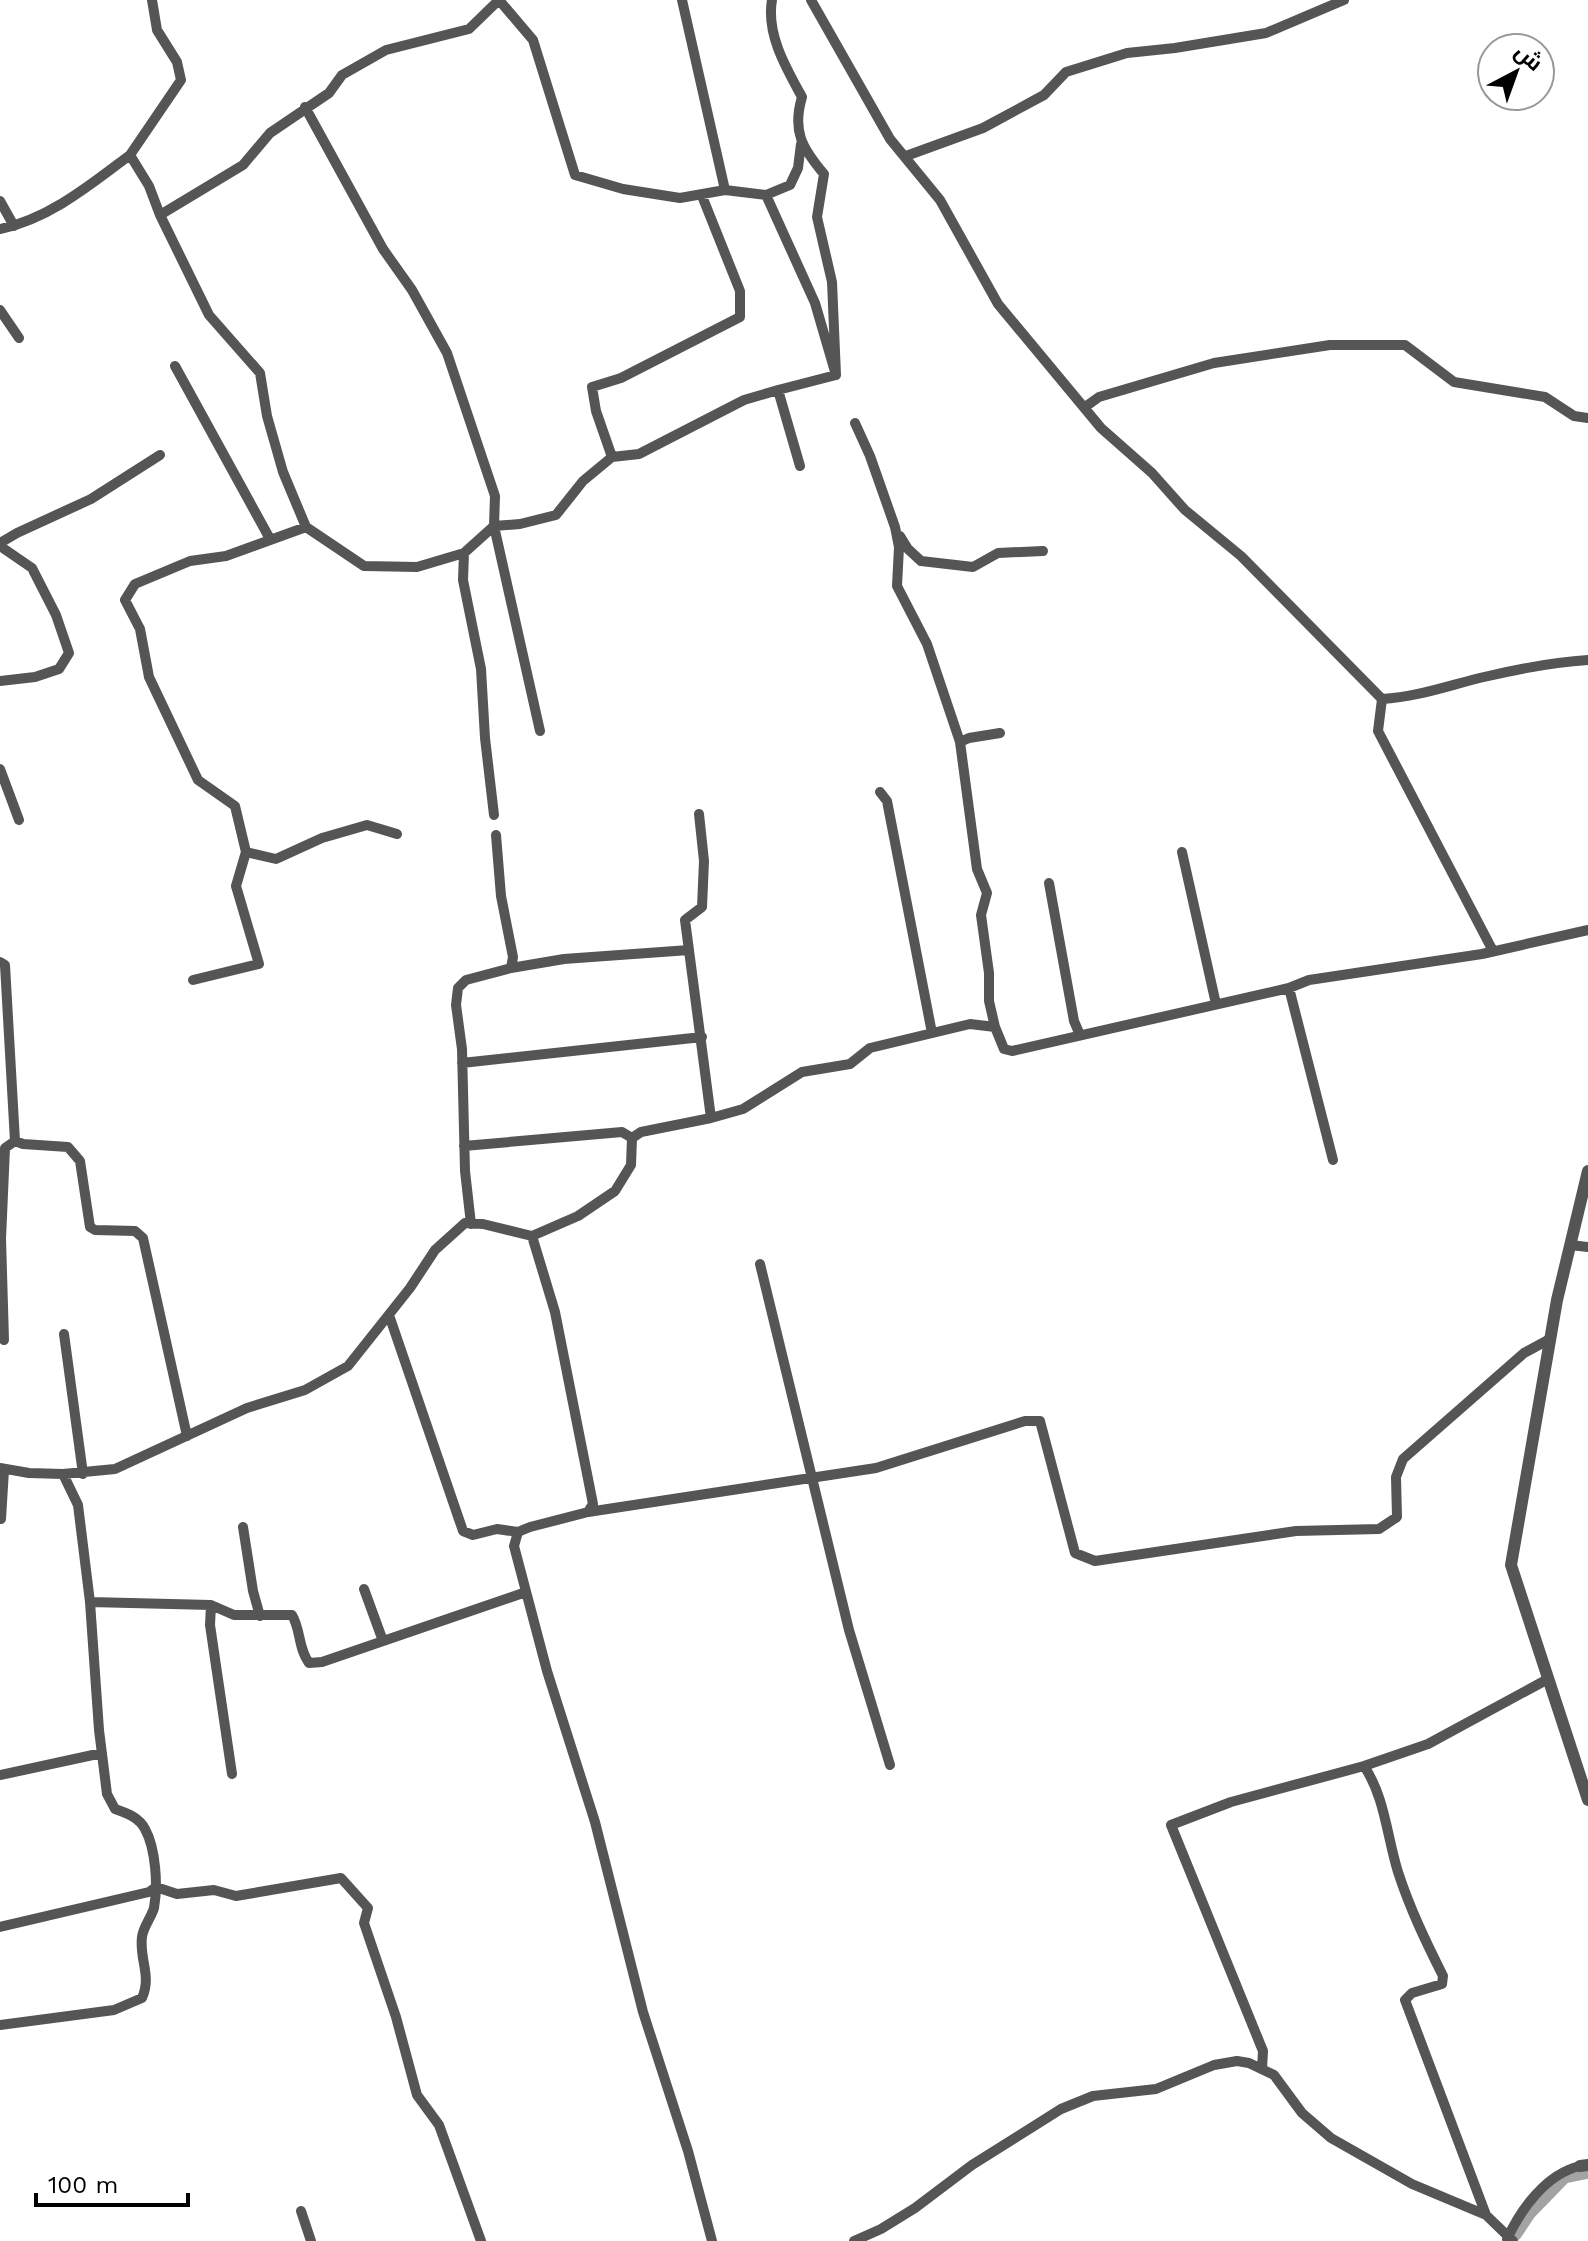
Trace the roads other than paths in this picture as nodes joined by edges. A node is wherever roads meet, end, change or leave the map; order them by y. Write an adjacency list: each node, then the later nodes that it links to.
1 (152, 0): 9 (street)
2 (499, 0): 7 (street); 13 (street)
3 (682, 0): 11 (street)
4 (772, 0): 8 (street)
5 (811, 0): 10 (street)
6 (1344, 0): 10 (street)
7 (305, 107): 15 (street); 29 (street)
8 (801, 144): 12 (street); 21 (street)
9 (130, 155): 15 (street); 16 (street)
10 (906, 156): 23 (street)
11 (725, 190): 12 (street); 13 (street)
12 (766, 195): 21 (street)
13 (702, 196): 27 (street)
14 (0, 201): 16 (street)
15 (160, 215): 30 (street)
16 (14, 226): 17 (street)
17 (0, 229)
18 (0, 310): 19 (street)
19 (19, 338)
20 (175, 366): 32 (street)
21 (836, 375): 22 (street)
22 (778, 390): 27 (street); 28 (street)
23 (1085, 407): 24 (street); 38 (street)
24 (1588, 418)
25 (855, 423): 31 (street)
26 (160, 455): 33 (street)
27 (612, 457): 29 (street)
28 (800, 466)
29 (494, 526): 35 (street); 39 (street)
30 (306, 527): 32 (street); 35 (street)
31 (895, 527): 34 (street); 41 (street)
32 (270, 539): 49 (street)
33 (0, 545): 37 (street)
34 (1043, 551)
35 (464, 553): 45 (street)
36 (1588, 660): 38 (street)
37 (0, 681)
38 (1382, 699): 54 (street)
39 (540, 731)
40 (1000, 733): 41 (street)
41 (960, 742): 60 (street)
42 (0, 769): 46 (street)
43 (880, 792): 61 (street)
44 (699, 814): 53 (street)
45 (494, 815)
46 (19, 820)
47 (397, 834): 49 (street)
48 (496, 835): 56 (street)
49 (246, 852): 57 (street)
50 (1182, 852): 59 (street)
51 (1049, 883): 62 (street)
52 (1588, 930): 54 (street)
53 (689, 950): 56 (street); 63 (street)
54 (1493, 951): 58 (street)
55 (0, 962): 67 (street)
56 (511, 968): 64 (street)
57 (193, 980)
58 (1289, 988): 59 (street); 69 (street)
59 (1216, 1004): 62 (street)
60 (995, 1027): 61 (street); 62 (street)
61 (932, 1033): 65 (street)
62 (1080, 1035)
63 (702, 1037): 64 (street); 65 (street)
64 (462, 1063): 68 (street)
65 (711, 1118): 66 (street)
66 (632, 1138): 68 (street); 72 (street)
67 (15, 1141): 73 (street); 81 (street)
68 (464, 1146): 71 (street)
69 (1333, 1160)
70 (1588, 1171): 74 (street)
71 (471, 1224): 72 (street); 77 (street)
72 (532, 1236): 86 (street)
73 (0, 1239): 80 (street)
74 (1570, 1245): 75 (street); 79 (street)
75 (1588, 1247)
76 (760, 1264): 85 (street)
77 (389, 1315): 81 (street); 89 (street)
78 (64, 1334): 84 (street)
79 (1550, 1339): 85 (street); 96 (street)
80 (4, 1340)
81 (187, 1436): 84 (street)
82 (2, 1469): 83 (street); 87 (street)
83 (63, 1474): 84 (street); 92 (street)
84 (83, 1474)
85 (810, 1477): 86 (street); 98 (street)
86 (588, 1512): 89 (street)
87 (1, 1519)
88 (243, 1527): 94 (street)
89 (518, 1532): 91 (street)
90 (364, 1589): 95 (street)
91 (526, 1592): 95 (street); 114 (street)
92 (90, 1602): 93 (street); 97 (street)
93 (211, 1605): 94 (street); 101 (street)
94 (260, 1616): 95 (street)
95 (383, 1641)
96 (1548, 1679): 99 (street); 100 (street)
97 (102, 1753): 102 (street); 104 (street)
98 (890, 1765)
99 (1364, 1766): 107 (street); 110 (street)
100 (1583, 1770): 103 (street)
101 (232, 1774)
102 (0, 1775)
103 (1588, 1800)
104 (156, 1887): 105 (street); 106 (street); 113 (street)
105 (0, 1927)
106 (0, 2025)
107 (1262, 2069): 110 (street); 115 (street)
108 (1584, 2166): 111 (street)
109 (301, 2211): 112 (street)
110 (1486, 2215): 111 (street)
111 (1509, 2239)
112 (311, 2241)
113 (481, 2241)
114 (712, 2241)
115 (854, 2241)

